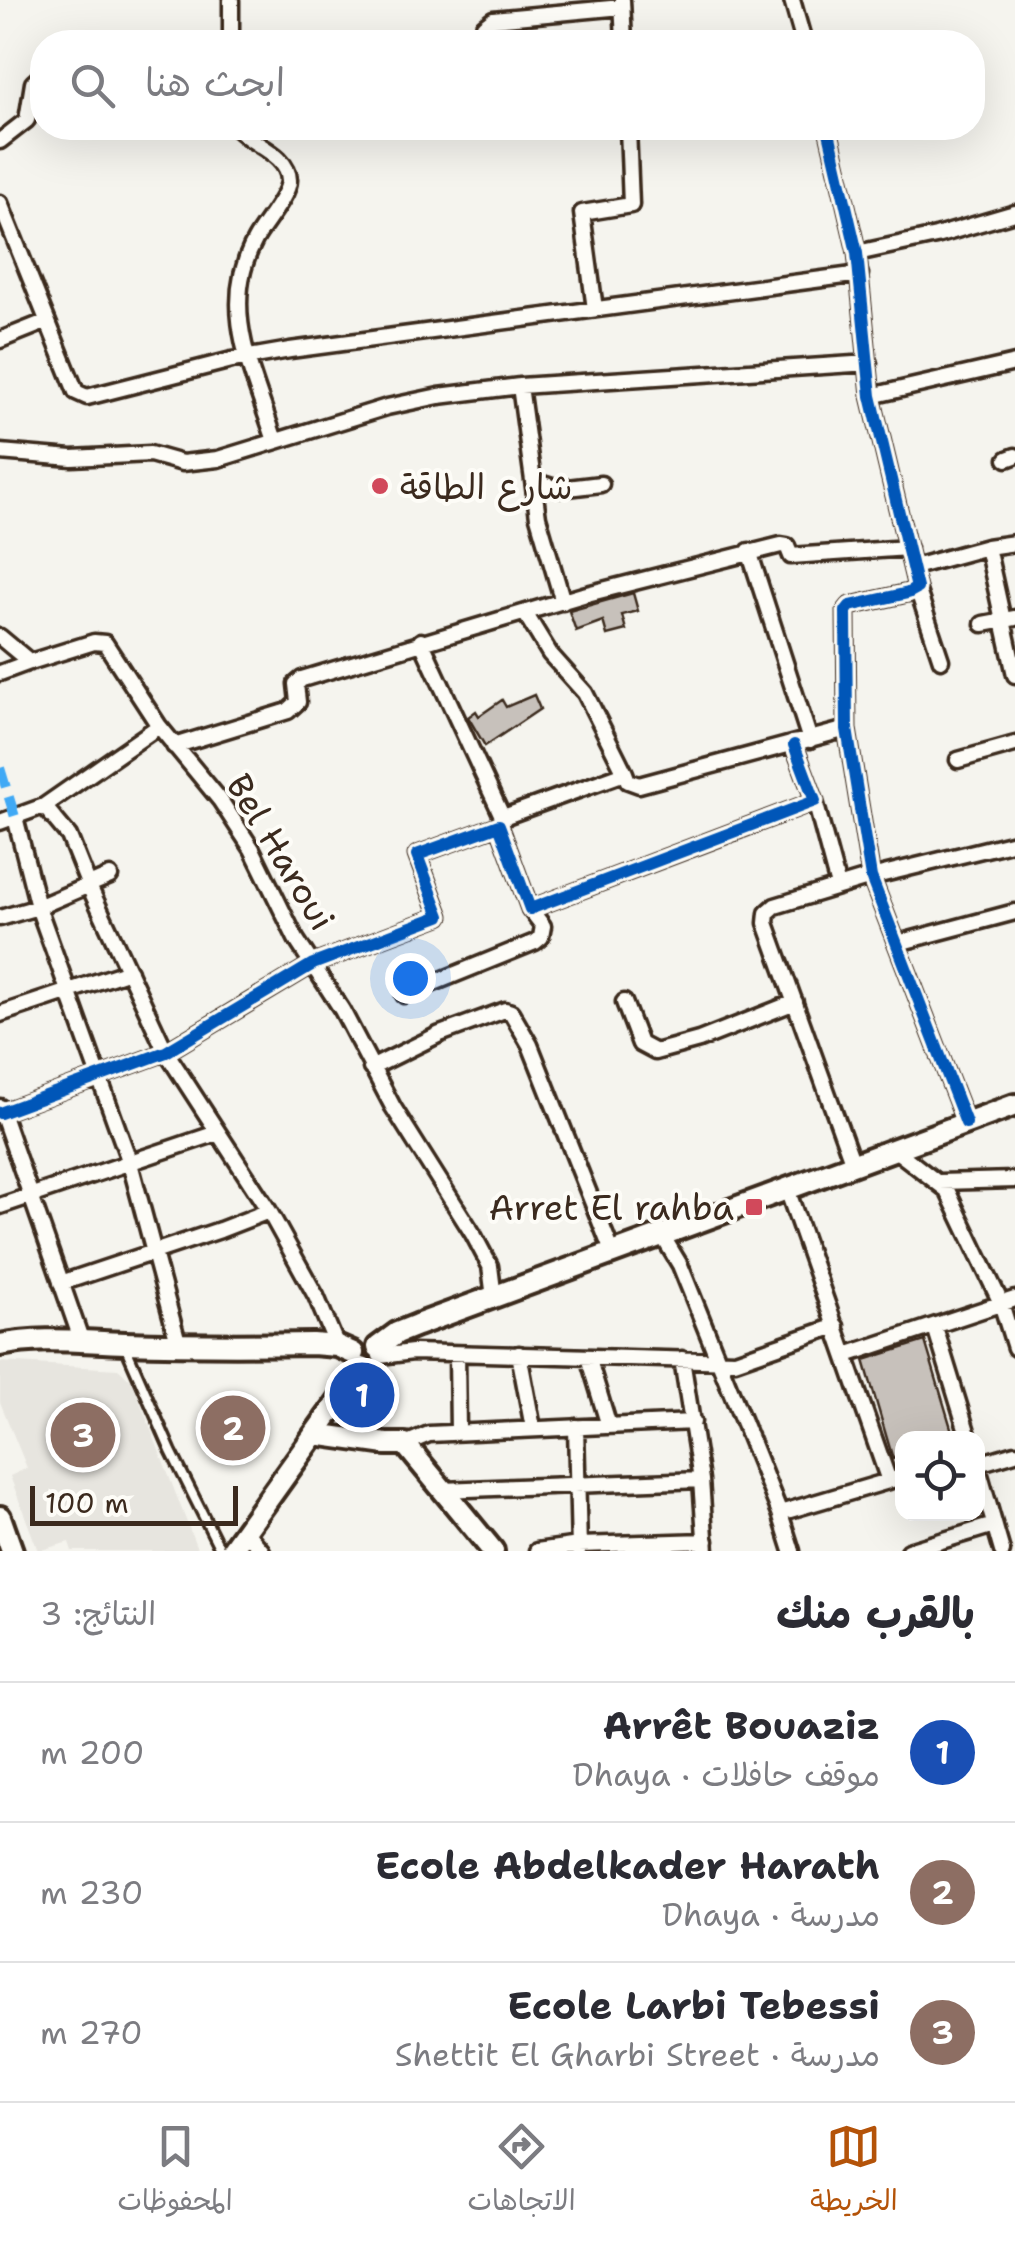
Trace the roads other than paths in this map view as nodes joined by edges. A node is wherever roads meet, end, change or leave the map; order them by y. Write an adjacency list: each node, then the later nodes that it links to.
1 (231, 0): 4 (street)
2 (792, 0): 7 (street)
3 (622, 4): 5 (street); 6 (street)
4 (230, 30)
5 (484, 30)
6 (623, 30)
7 (801, 30)
8 (30, 102): 12 (street)
9 (251, 140): 20 (street)
10 (628, 140): 17 (street)
11 (831, 140): 15 (street)
12 (0, 141)
13 (0, 203): 18 (street)
14 (1015, 213): 15 (street)
15 (857, 253): 16 (street)
16 (860, 274): 17 (street); 21 (street)
17 (596, 309): 20 (street)
18 (45, 322): 19 (street); 20 (street)
19 (0, 340)
20 (250, 358): 25 (street)
21 (869, 363): 23 (street); 24 (street)
22 (1015, 363): 24 (street)
23 (520, 386): 25 (street); 27 (street)
24 (871, 396): 31 (street)
25 (275, 440): 26 (street)
26 (0, 452)
27 (533, 481): 28 (street); 35 (street)
28 (601, 484)
29 (1015, 543): 30 (street)
30 (987, 547): 33 (street); 37 (street)
31 (908, 548): 32 (street); 33 (street)
32 (749, 551): 35 (street); 47 (street)
33 (914, 567): 34 (street)
34 (918, 588): 41 (street); 46 (street)
35 (563, 602): 36 (street)
36 (526, 613): 40 (street); 52 (street)
37 (1009, 620): 38 (street); 44 (street)
38 (984, 624)
39 (0, 637): 42 (street)
40 (422, 641): 50 (street); 57 (street)
41 (941, 660)
42 (30, 662): 43 (street); 45 (street, Bel Haroui)
43 (0, 673)
44 (1015, 675)
45 (159, 726): 50 (street, Bel Haroui); 54 (street)
46 (847, 729): 47 (street); 60 (street)
47 (810, 740): 48 (street)
48 (794, 744): 52 (street); 53 (street)
49 (1015, 744): 51 (street)
50 (174, 746): 68 (street, Bel Haroui)
51 (958, 760)
52 (626, 773): 57 (street)
53 (815, 801): 62 (street); 64 (street)
54 (44, 806): 55 (street); 61 (street)
55 (15, 816): 56 (street); 63 (street)
56 (0, 822)
57 (501, 822): 64 (street); 68 (street)
58 (1015, 842): 60 (street)
59 (110, 876): 61 (street)
60 (872, 877): 62 (street); 67 (street)
61 (89, 886): 63 (street); 69 (street)
62 (838, 886): 73 (street)
63 (38, 907): 66 (street); 70 (street)
64 (530, 909): 71 (street)
65 (1015, 912): 67 (street)
66 (0, 918)
67 (898, 943): 80 (street)
68 (313, 964): 75 (street); 76 (street, Bel Haroui)
69 (129, 971): 70 (street); 75 (street)
70 (69, 991): 74 (street); 77 (street)
71 (404, 995)
72 (624, 1002): 73 (street)
73 (795, 1002): 84 (street)
74 (0, 1014)
75 (166, 1052): 77 (street); 81 (street)
76 (371, 1068): 93 (street); 95 (street, Bel Haroui)
77 (100, 1076): 79 (street); 83 (street)
78 (1015, 1105): 80 (street)
79 (1, 1110): 88 (street)
80 (966, 1123): 82 (street)
81 (218, 1133): 83 (street); 90 (street)
82 (894, 1150): 84 (street); 86 (street)
83 (130, 1163): 88 (street); 92 (street)
84 (853, 1164): 87 (street)
85 (1015, 1180): 86 (street)
86 (940, 1182): 96 (street)
87 (786, 1189): 91 (street); 97 (street)
88 (31, 1195): 89 (street); 94 (street)
89 (0, 1206)
90 (269, 1211): 92 (street); 104 (street)
91 (662, 1236): 93 (street); 110 (street)
92 (154, 1252): 94 (street); 100 (street)
93 (613, 1254): 95 (street)
94 (61, 1283): 99 (street)
95 (494, 1298): 104 (street)
96 (1008, 1301): 98 (street); 103 (street)
97 (836, 1326): 107 (street); 110 (street)
98 (936, 1327): 107 (street); 115 (street)
99 (81, 1339): 101 (street); 102 (street)
100 (178, 1342): 102 (street); 104 (street)
101 (0, 1344)
102 (124, 1344): 135 (lane)
103 (1015, 1348)
104 (362, 1354): 105 (street); 117 (street)
105 (457, 1354): 106 (street); 116 (street)
106 (518, 1354): 108 (street); 114 (street)
107 (846, 1356): 121 (street)
108 (588, 1357): 109 (street); 112 (street)
109 (682, 1359): 110 (street); 111 (street)
110 (718, 1360): 127 (street)
111 (693, 1422): 112 (street); 123 (street)
112 (609, 1426): 113 (street)
113 (576, 1427): 114 (street); 124 (street)
114 (533, 1428): 116 (street)
115 (967, 1431)
116 (458, 1432): 118 (street)
117 (314, 1434): 118 (street); 130 (street)
118 (405, 1444): 125 (street)
119 (1015, 1454): 120 (street)
120 (985, 1464)
121 (895, 1477)
122 (895, 1479): 127 (street)
123 (701, 1480): 124 (street); 131 (street)
124 (577, 1485): 125 (street); 132 (street)
125 (442, 1490): 138 (street)
126 (985, 1492): 129 (street)
127 (780, 1513): 140 (street)
128 (0, 1516): 134 (street)
129 (994, 1525): 133 (street); 142 (street)
130 (246, 1531): 136 (street); 137 (street)
131 (706, 1546): 132 (street)
132 (579, 1548): 139 (street)
133 (930, 1548): 141 (street)
134 (12, 1551)
135 (221, 1551)
136 (231, 1551)
137 (262, 1551)
138 (494, 1551)
139 (538, 1551)
140 (792, 1551)
141 (908, 1551)
142 (1002, 1551)

